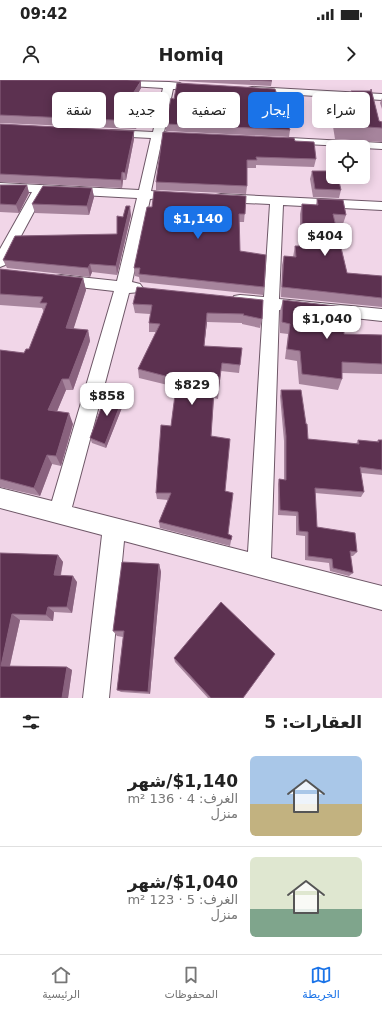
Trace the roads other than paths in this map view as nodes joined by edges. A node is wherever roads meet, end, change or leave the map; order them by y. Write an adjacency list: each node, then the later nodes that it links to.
1 (81, 80): 3 (street)
2 (281, 80): 6 (street)
3 (169, 85): 4 (street); 9 (street)
4 (192, 86)
5 (244, 89): 6 (street)
6 (282, 91): 7 (street)
7 (376, 99)
8 (103, 132): 9 (street)
9 (158, 135): 10 (street); 15 (street)
10 (181, 136)
11 (282, 141): 12 (street)
12 (382, 146)
13 (0, 187): 14 (street)
14 (40, 189): 15 (street); 20 (street)
15 (145, 195): 16 (street); 22 (street)
16 (168, 196)
17 (207, 198): 18 (street)
18 (277, 201): 19 (street); 25 (street)
19 (382, 206)
20 (3, 270)
21 (46, 279): 22 (street)
22 (123, 287): 23 (street); 28 (street)
23 (146, 290)
24 (224, 298): 25 (street)
25 (271, 303): 26 (street); 30 (street)
26 (382, 316)
27 (0, 498): 28 (street)
28 (60, 514): 29 (street)
29 (114, 528): 30 (street); 32 (street)
30 (259, 566): 31 (street)
31 (382, 598)
32 (96, 698)

